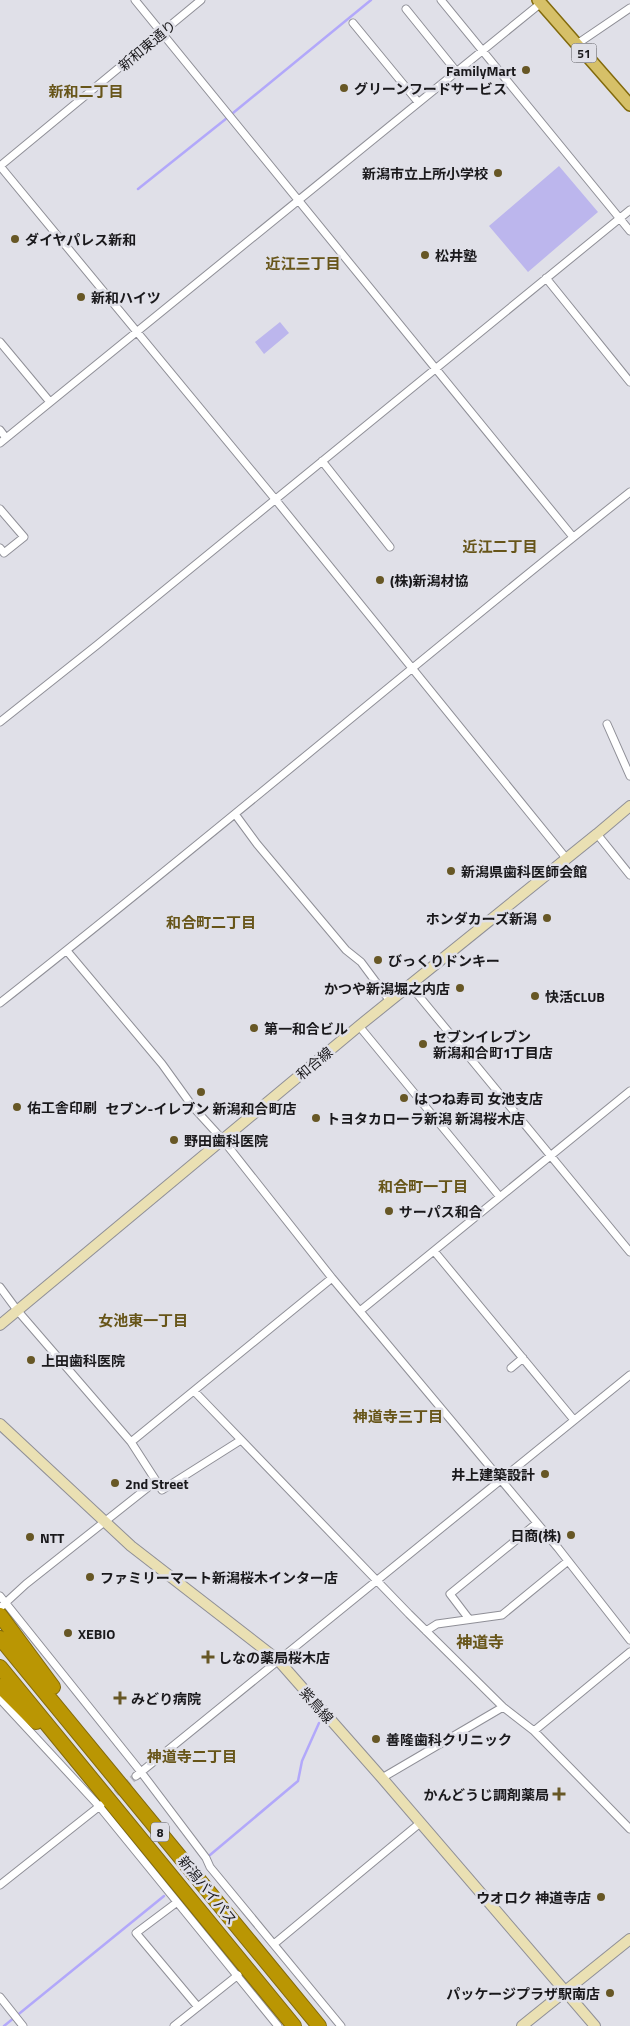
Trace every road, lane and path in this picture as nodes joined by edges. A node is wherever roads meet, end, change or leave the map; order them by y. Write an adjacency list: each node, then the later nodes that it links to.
1 (135, 0): 8 (street)
2 (201, 0): 8 (street, 新和東通り)
3 (441, 0): 10 (street)
4 (540, 2): 9 (main road, 51); 10 (street)
5 (630, 8): 9 (street)
6 (406, 9): 11 (street)
7 (353, 23): 12 (street)
8 (162, 32): 14 (street, 新和東通り); 15 (street)
9 (577, 44): 13 (main road, 51)
10 (483, 49): 11 (street); 17 (street)
11 (456, 71): 12 (street)
12 (418, 102): 15 (street)
13 (630, 105)
14 (1, 163): 20 (street)
15 (299, 198): 20 (street); 22 (street)
16 (630, 210): 17 (street)
17 (620, 218): 18 (street); 19 (street)
18 (630, 230)
19 (546, 278): 22 (street); 23 (street)
20 (136, 332): 24 (street); 30 (street)
21 (0, 342): 24 (street)
22 (436, 367): 28 (street); 32 (street)
23 (630, 382)
24 (50, 402): 26 (street)
25 (0, 430): 26 (street)
26 (6, 438): 27 (street)
27 (0, 443)
28 (322, 460): 30 (street); 33 (street)
29 (630, 492): 32 (street)
30 (275, 499): 35 (street); 36 (street)
31 (0, 509): 34 (street)
32 (573, 537): 35 (street)
33 (390, 546)
34 (0, 548)
35 (412, 668): 40 (street); 42 (street)
36 (0, 722)
37 (607, 724): 38 (street)
38 (630, 776)
39 (630, 806): 41 (street, 和合線)
40 (236, 814): 44 (street); 46 (street)
41 (597, 834): 42 (street, 和合線); 43 (street)
42 (566, 858): 45 (street, 和合線)
43 (630, 875)
44 (67, 950): 47 (street); 50 (street)
45 (410, 984): 46 (street, 和合線); 51 (street)
46 (390, 1000): 48 (street, 和合線)
47 (0, 1003)
48 (358, 1026): 50 (street, 和合線); 52 (street)
49 (630, 1091): 51 (street)
50 (223, 1140): 55 (street); 57 (street, 和合線)
51 (550, 1154): 52 (street); 54 (street)
52 (500, 1197): 53 (street)
53 (434, 1251): 58 (street); 60 (street)
54 (630, 1252)
55 (332, 1278): 58 (street); 63 (street)
56 (0, 1286): 57 (street)
57 (17, 1310): 59 (street, 和合線); 67 (street)
58 (360, 1311): 68 (street)
59 (0, 1325)
60 (523, 1358): 61 (street); 64 (street)
61 (511, 1368)
62 (630, 1374): 64 (street)
63 (194, 1391): 66 (street); 67 (street)
64 (574, 1420): 68 (street)
65 (0, 1424): 70 (street, 紫鳥線)
66 (241, 1440): 69 (street); 73 (street)
67 (131, 1442): 69 (street)
68 (501, 1479): 71 (street); 73 (street)
69 (156, 1480): 70 (street)
70 (104, 1522): 75 (street); 81 (street, 紫鳥線)
71 (537, 1522): 72 (street); 76 (street)
72 (568, 1561): 76 (street); 79 (street)
73 (376, 1580): 77 (street); 81 (street)
74 (0, 1596): 75 (street)
75 (2, 1608): 88 (street); 92 (highway)
76 (470, 1619): 77 (street)
77 (426, 1631): 85 (street)
78 (0, 1638): 92 (highway, 新潟バイパス / 8)
79 (630, 1640)
80 (630, 1652): 86 (street)
81 (278, 1660): 88 (street); 89 (street, 紫鳥線)
82 (0, 1668): 87 (highway, 新潟バイパス / 8)
83 (0, 1686): 87 (highway)
84 (0, 1699): 90 (street)
85 (503, 1707): 86 (street); 89 (street)
86 (534, 1731): 93 (street)
87 (84, 1770): 105 (highway, 新潟バイパス / 8)
88 (139, 1774): 97 (street)
89 (382, 1778): 91 (street, 紫鳥線)
90 (101, 1805): 94 (street); 95 (street)
91 (420, 1823): 97 (street); 99 (street, 紫鳥線)
92 (158, 1829): 106 (highway, 新潟バイパス / 8)
93 (630, 1829)
94 (0, 1886)
95 (176, 1903): 98 (street); 101 (street)
96 (630, 1939): 99 (street)
97 (274, 1944): 107 (street)
98 (238, 1975): 101 (street); 104 (street)
99 (565, 1992): 108 (street); 109 (street, 紫鳥線)
100 (0, 1997): 102 (street)
101 (198, 2007): 103 (street)
102 (20, 2023)
103 (174, 2026)
104 (278, 2026)
105 (294, 2026)
106 (319, 2026)
107 (341, 2026)
108 (522, 2026)
109 (594, 2026)

